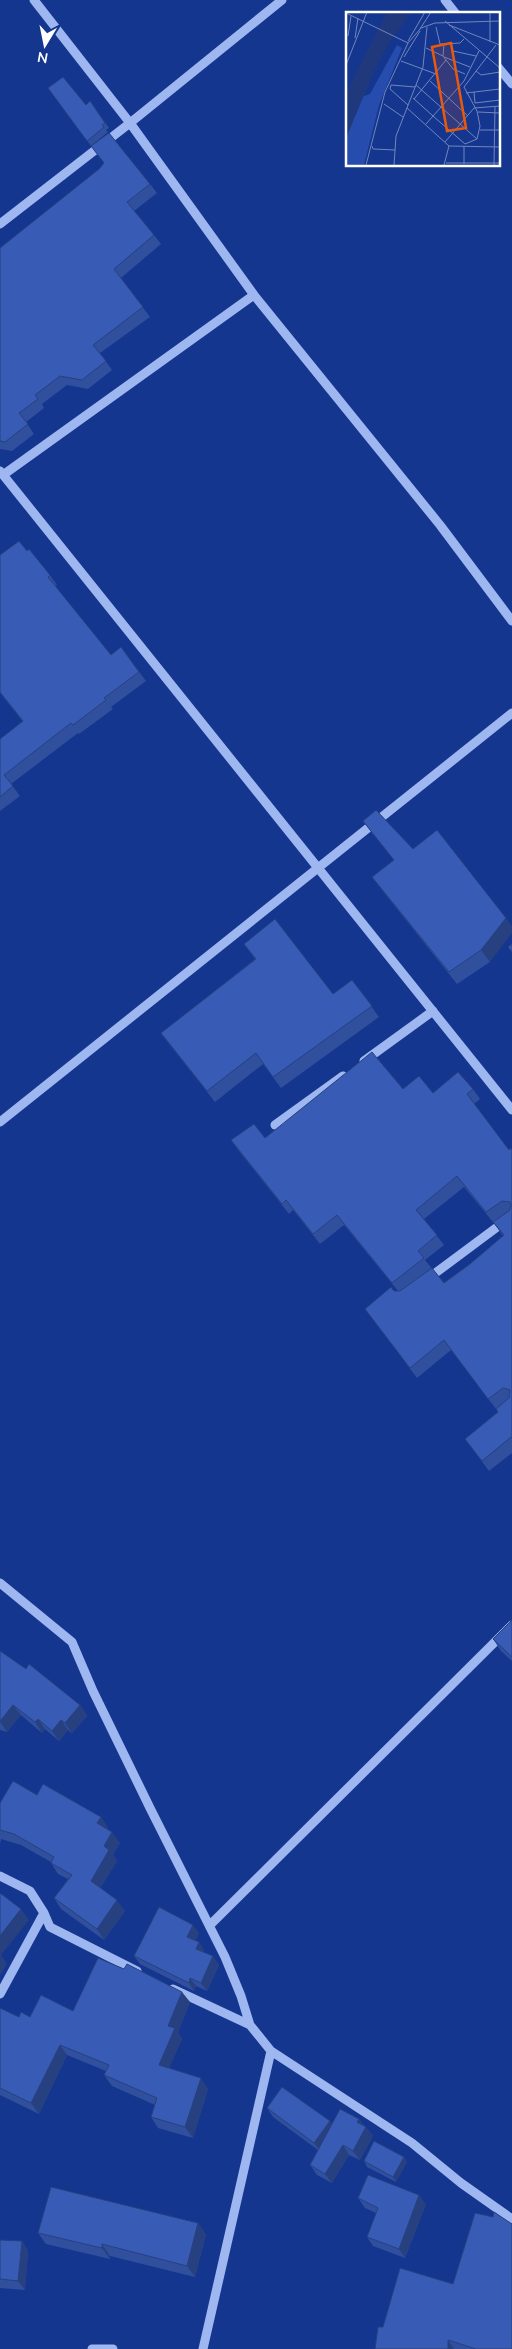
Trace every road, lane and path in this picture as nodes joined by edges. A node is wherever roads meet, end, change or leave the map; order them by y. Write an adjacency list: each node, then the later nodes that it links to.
1 (34, 0): 7 (street)
2 (282, 0): 7 (street)
3 (445, 0): 4 (street)
4 (454, 12)
5 (500, 69): 6 (street)
6 (512, 84)
7 (130, 123): 8 (street); 9 (street)
8 (0, 224)
9 (254, 296): 10 (street); 11 (street)
10 (2, 473): 13 (street)
11 (512, 621)
12 (512, 713): 13 (street)
13 (318, 866): 14 (street); 16 (street)
14 (433, 1011): 15 (street); 17 (street)
15 (512, 1110)
16 (0, 1122)
17 (275, 1125)
18 (512, 1216): 19 (street)
19 (420, 1285)
20 (0, 1583): 24 (street)
21 (512, 1625): 24 (street)
22 (0, 1876): 23 (street)
23 (44, 1913): 25 (street); 27 (street)
24 (210, 1925): 28 (street)
25 (145, 1974)
26 (162, 1983): 28 (street)
27 (0, 1994)
28 (250, 2025): 29 (street)
29 (271, 2051): 30 (street); 33 (street)
30 (512, 2219)
31 (92, 2349): 32 (street)
32 (113, 2349)
33 (203, 2349)

